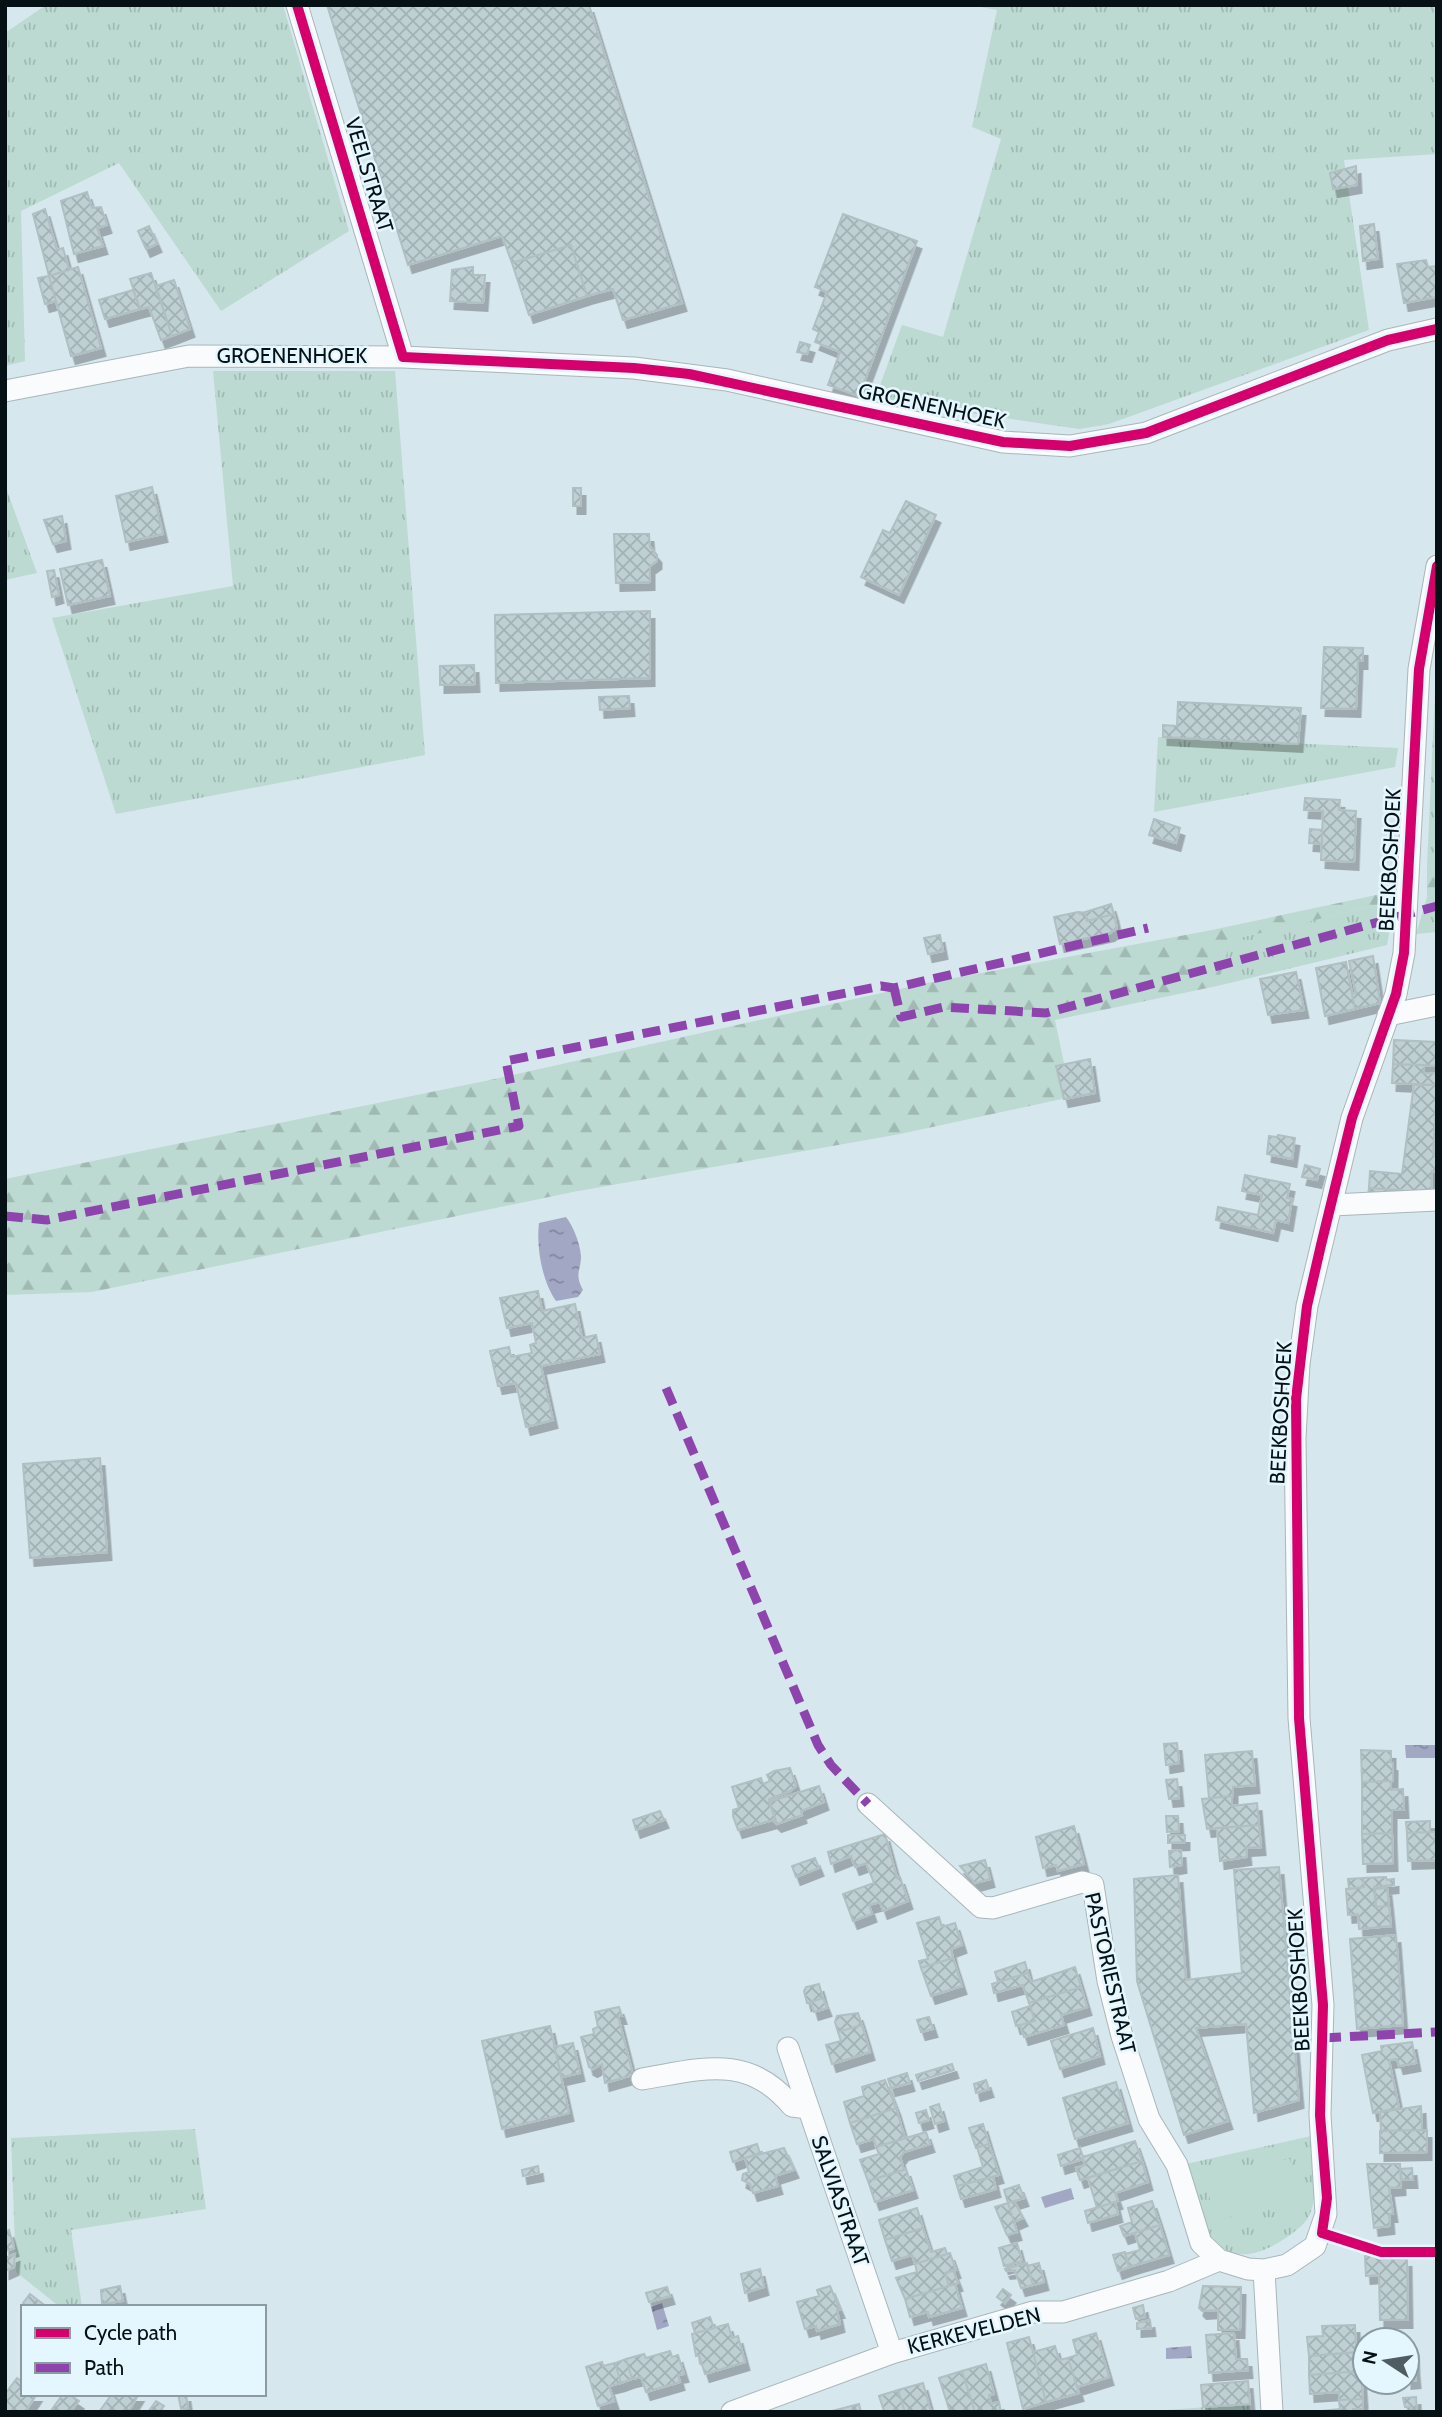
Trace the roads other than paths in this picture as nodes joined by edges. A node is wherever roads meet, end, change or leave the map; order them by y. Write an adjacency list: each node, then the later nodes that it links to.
1 (297, 5): 3 (street, VEELSTRAAT)
2 (1437, 329): 3 (street, GROENENHOEK)
3 (403, 357): 4 (street, GROENENHOEK)
4 (5, 391)
5 (1437, 566): 7 (street, BEEKBOSHOEK)
6 (1437, 1004): 7 (street)
7 (1388, 1015): 9 (street, BEEKBOSHOEK)
8 (1437, 1200): 9 (street)
9 (1332, 1205): 15 (street, BEEKBOSHOEK)
10 (868, 1804): 14 (street, PASTORIESTRAAT)
11 (788, 2048): 13 (street, SALVIASTRAAT)
12 (642, 2079): 13 (street)
13 (808, 2108): 16 (street, SALVIASTRAAT)
14 (1219, 2260): 15 (street); 16 (street, KERKEVELDEN)
15 (1264, 2270): 18 (street)
16 (892, 2353): 17 (street, KERKEVELDEN)
17 (732, 2412)
18 (1272, 2412)

